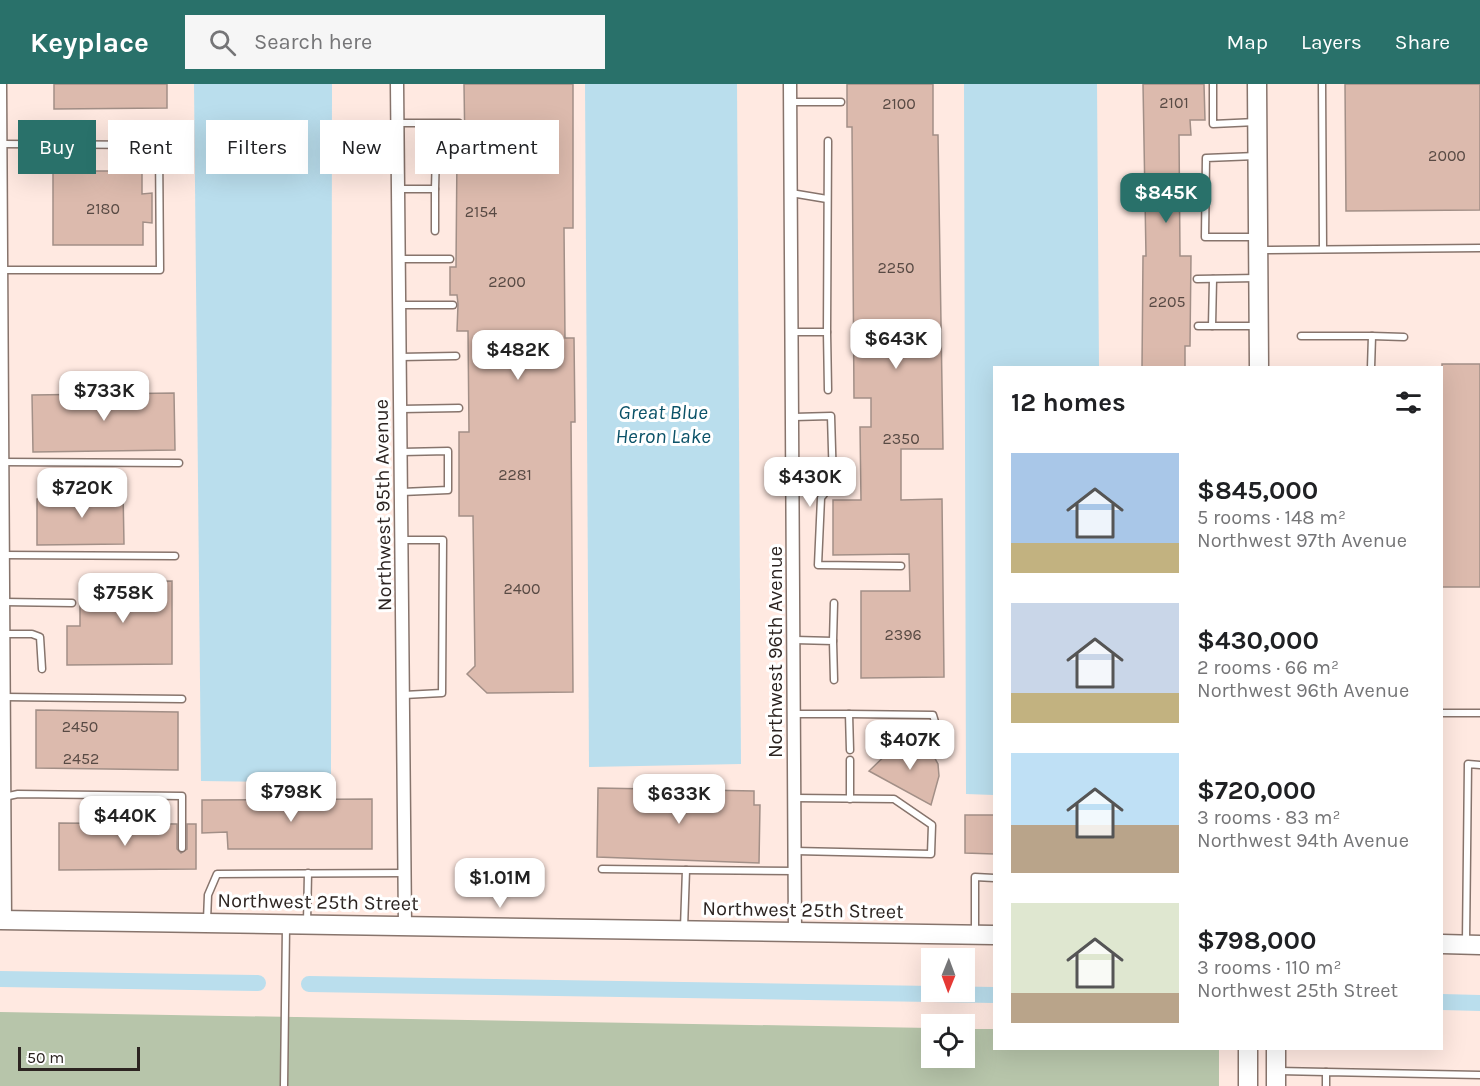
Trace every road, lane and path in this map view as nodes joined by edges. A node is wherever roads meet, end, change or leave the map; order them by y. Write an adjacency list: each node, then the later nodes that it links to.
1 (397, 84): 9 (street, Northwest 95th Avenue)
2 (790, 84): 7 (street, Northwest 96th Avenue)
3 (1213, 84): 10 (lane)
4 (1257, 84): 10 (main road)
5 (1322, 84): 23 (lane)
6 (0, 85): 12 (street)
7 (790, 102): 8 (lane); 18 (street, Northwest 96th Avenue)
8 (841, 102)
9 (398, 120)
10 (1257, 122): 13 (main road)
11 (828, 141): 19 (lane)
12 (2, 144): 26 (street); 26 (lane)
13 (1257, 156): 21 (main road); 21 (lane)
14 (399, 174): 16 (street, Northwest 95th Avenue)
15 (435, 174): 17 (lane)
16 (399, 189): 17 (lane); 24 (street, Northwest 95th Avenue)
17 (435, 189): 20 (lane)
18 (791, 193): 19 (lane); 35 (street, Northwest 96th Avenue)
19 (827, 199): 36 (lane)
20 (435, 231)
21 (1258, 243): 23 (lane); 27 (main road)
22 (1480, 248): 23 (lane)
23 (1323, 249)
24 (399, 259): 25 (lane); 30 (street, Northwest 95th Avenue)
25 (450, 259)
26 (2, 270): 49 (street)
27 (1258, 278): 29 (lane); 34 (main road)
28 (1197, 279): 29 (lane)
29 (1213, 279): 33 (lane)
30 (400, 305): 31 (lane); 41 (street, Northwest 95th Avenue)
31 (453, 305)
32 (1198, 326): 33 (lane)
33 (1212, 326): 34 (lane)
34 (1258, 326): 42 (main road)
35 (792, 332): 36 (lane); 47 (street, Northwest 96th Avenue)
36 (827, 332): 44 (lane)
37 (1301, 336): 38 (lane)
38 (1372, 336): 39 (lane); 43 (lane)
39 (1404, 337)
40 (456, 356): 41 (lane)
41 (400, 357): 46 (street, Northwest 95th Avenue)
42 (1259, 366)
43 (1371, 366)
44 (828, 390)
45 (459, 408): 46 (lane)
46 (401, 409): 48 (street, Northwest 95th Avenue)
47 (794, 417): 55 (lane); 60 (street, Northwest 96th Avenue)
48 (402, 452): 51 (street, Northwest 95th Avenue); 51 (lane)
49 (2, 462): 50 (lane); 53 (street)
50 (179, 463)
51 (402, 492): 52 (street, Northwest 95th Avenue)
52 (402, 540): 64 (street, Northwest 95th Avenue); 64 (lane)
53 (3, 555): 54 (lane); 56 (street)
54 (175, 556)
55 (901, 566)
56 (3, 602): 57 (lane); 59 (street)
57 (72, 603)
58 (834, 603): 61 (lane)
59 (3, 634): 62 (lane); 65 (street)
60 (795, 640): 61 (lane); 69 (street, Northwest 96th Avenue)
61 (834, 641): 63 (lane)
62 (42, 669)
63 (834, 680)
64 (404, 695): 85 (street, Northwest 95th Avenue)
65 (3, 697): 66 (lane); 75 (street)
66 (182, 699)
67 (1443, 713): 68 (lane)
68 (1480, 713)
69 (794, 714): 70 (lane); 76 (street, Northwest 96th Avenue)
70 (849, 714): 71 (lane); 72 (lane)
71 (942, 745)
72 (850, 750)
73 (850, 760): 77 (lane)
74 (1480, 765): 97 (lane)
75 (2, 797): 78 (lane); 80 (street)
76 (795, 798): 77 (lane); 79 (street, Northwest 96th Avenue)
77 (850, 799): 79 (lane)
78 (182, 848)
79 (795, 851): 83 (street, Northwest 96th Avenue)
80 (2, 859): 87 (street)
81 (602, 869): 82 (lane)
82 (686, 870): 83 (lane); 92 (lane)
83 (795, 871): 93 (street, Northwest 96th Avenue)
84 (308, 873): 85 (lane); 88 (lane); 90 (lane)
85 (405, 873): 91 (street, Northwest 95th Avenue)
86 (993, 878): 94 (lane)
87 (2, 920): 88 (main road, Northwest 25th Street)
88 (207, 922): 89 (main road, Northwest 25th Street)
89 (286, 923): 90 (main road, Northwest 25th Street); 103 (lane)
90 (307, 924): 91 (main road, Northwest 25th Street)
91 (405, 926): 92 (main road, Northwest 25th Street)
92 (684, 931): 93 (main road, Northwest 25th Street)
93 (795, 933): 94 (main road, Northwest 25th Street)
94 (975, 935): 95 (main road, Northwest 25th Street)
95 (993, 935)
96 (1443, 945): 97 (main road)
97 (1473, 945)
98 (1248, 1050): 104 (main road)
99 (1276, 1050): 102 (main road)
100 (1326, 1072): 101 (lane); 102 (lane); 105 (lane)
101 (1480, 1075)
102 (1276, 1078)
103 (284, 1086)
104 (1248, 1086)
105 (1326, 1086)

